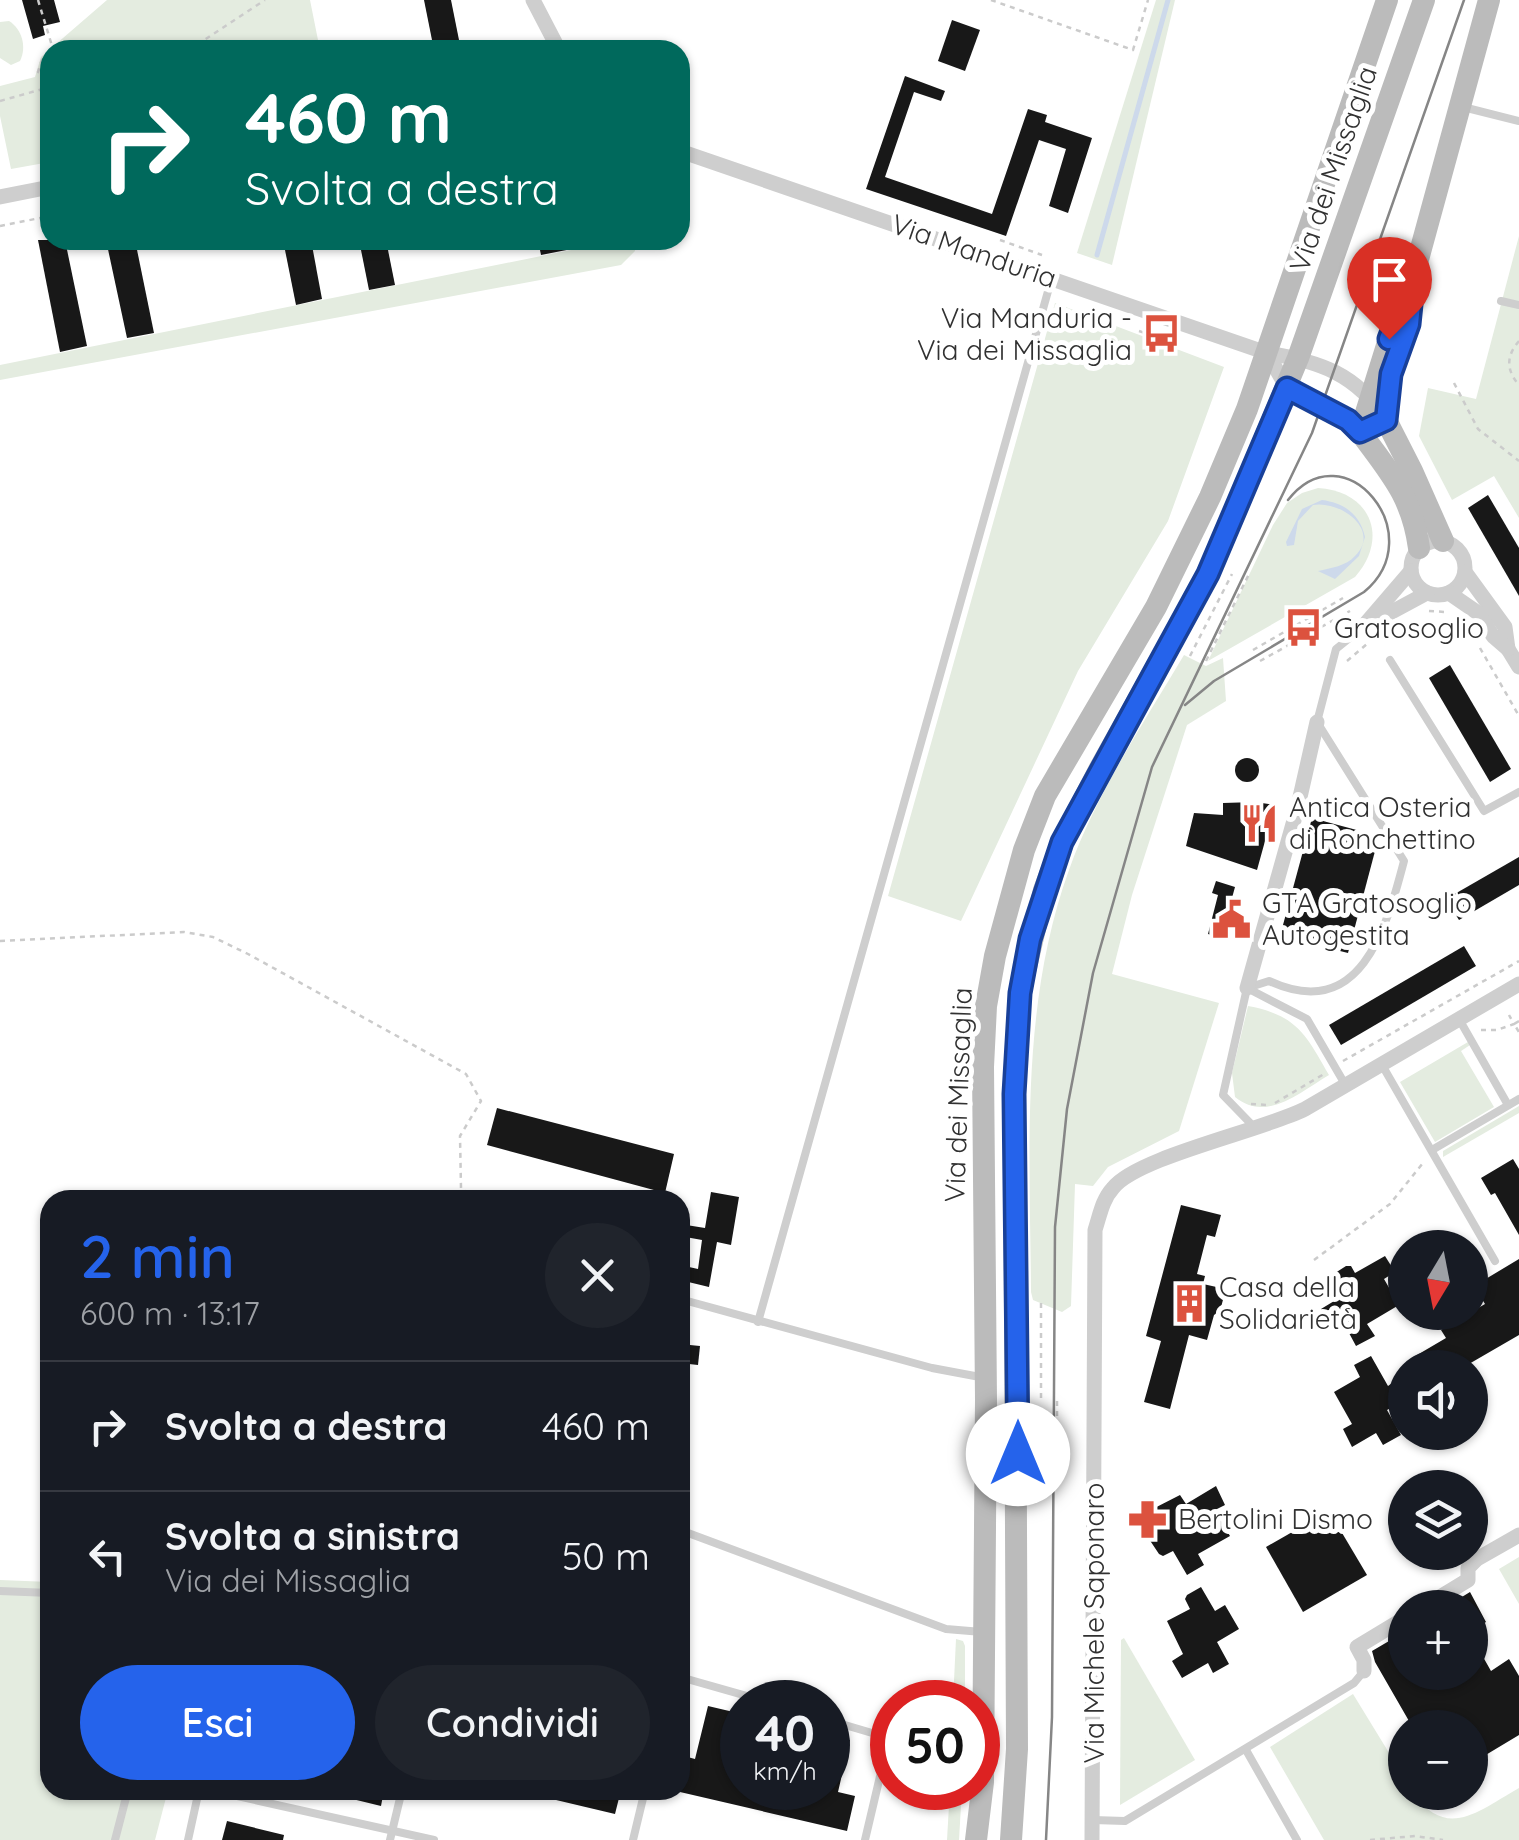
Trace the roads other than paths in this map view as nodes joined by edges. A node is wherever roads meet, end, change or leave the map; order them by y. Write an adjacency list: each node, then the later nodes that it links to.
1 (533, 0): 5 (street)
2 (1387, 0): 15 (main road, Via dei Missaglia)
3 (1424, 0): 16 (main road, Via dei Missaglia)
4 (1489, 0): 6 (main road)
5 (554, 40)
6 (1459, 106): 7 (lane); 11 (main road)
7 (1519, 121)
8 (690, 154): 12 (street, Via Manduria)
9 (40, 189): 10 (street)
10 (0, 197)
11 (1414, 274): 18 (main road); 19 (main road)
12 (1052, 277): 15 (street, Via Manduria); 44 (lane)
13 (1501, 300): 14 (lane)
14 (1519, 305)
15 (1267, 353): 16 (street); 17 (street); 45 (main road, Via dei Missaglia)
16 (1298, 358): 17 (main road, Via dei Missaglia); 18 (street)
17 (1287, 388): 20 (street); 71 (main road, Via dei Missaglia)
18 (1370, 396): 19 (street); 20 (main road)
19 (1386, 420): 20 (street); 21 (main road)
20 (1360, 432): 22 (main road)
21 (1443, 542): 22 (street); 24 (street)
22 (1420, 548): 23 (street)
23 (1411, 571): 25 (street); 27 (street)
24 (1464, 572): 26 (street); 28 (street)
25 (1428, 593): 26 (street); 27 (street)
26 (1448, 593): 28 (street)
27 (1364, 637): 31 (lane)
28 (1508, 648): 30 (street)
29 (1390, 660): 32 (lane)
30 (1519, 667)
31 (1317, 722): 34 (street); 34 (lane)
32 (1519, 792)
33 (1519, 984): 35 (street, Via Michele Saponaro)
34 (1248, 988): 37 (lane); 40 (lane)
35 (1459, 1020): 36 (street, Via Michele Saponaro); 39 (lane)
36 (1382, 1065): 37 (street, Via Michele Saponaro); 41 (lane)
37 (1346, 1086): 40 (street, Via Michele Saponaro)
38 (1519, 1099): 39 (lane)
39 (1508, 1105): 41 (lane)
40 (1256, 1129): 63 (street, Via Michele Saponaro)
41 (1429, 1154): 42 (lane)
42 (1495, 1261)
43 (690, 1303): 44 (lane)
44 (758, 1322): 45 (lane)
45 (986, 1378): 52 (main road, Via dei Missaglia)
46 (690, 1534): 52 (lane)
47 (1519, 1534): 48 (street)
48 (1452, 1590)
49 (0, 1591): 50 (lane)
50 (40, 1593)
51 (1388, 1628): 53 (street)
52 (984, 1633): 70 (main road, Via dei Missaglia)
53 (1364, 1671): 57 (lane)
54 (690, 1679): 55 (lane)
55 (720, 1688)
56 (850, 1726): 69 (lane)
57 (1246, 1750): 63 (lane); 73 (lane)
58 (125, 1800): 65 (lane)
59 (197, 1800): 66 (lane)
60 (250, 1800): 64 (lane)
61 (400, 1800): 64 (lane)
62 (643, 1800): 68 (lane)
63 (1093, 1820): 72 (street, Via Michele Saponaro)
64 (391, 1835): 67 (lane)
65 (115, 1840)
66 (188, 1840)
67 (434, 1840)
68 (633, 1840)
69 (865, 1840)
70 (976, 1840)
71 (1012, 1840)
72 (1092, 1840)
73 (1297, 1840)

